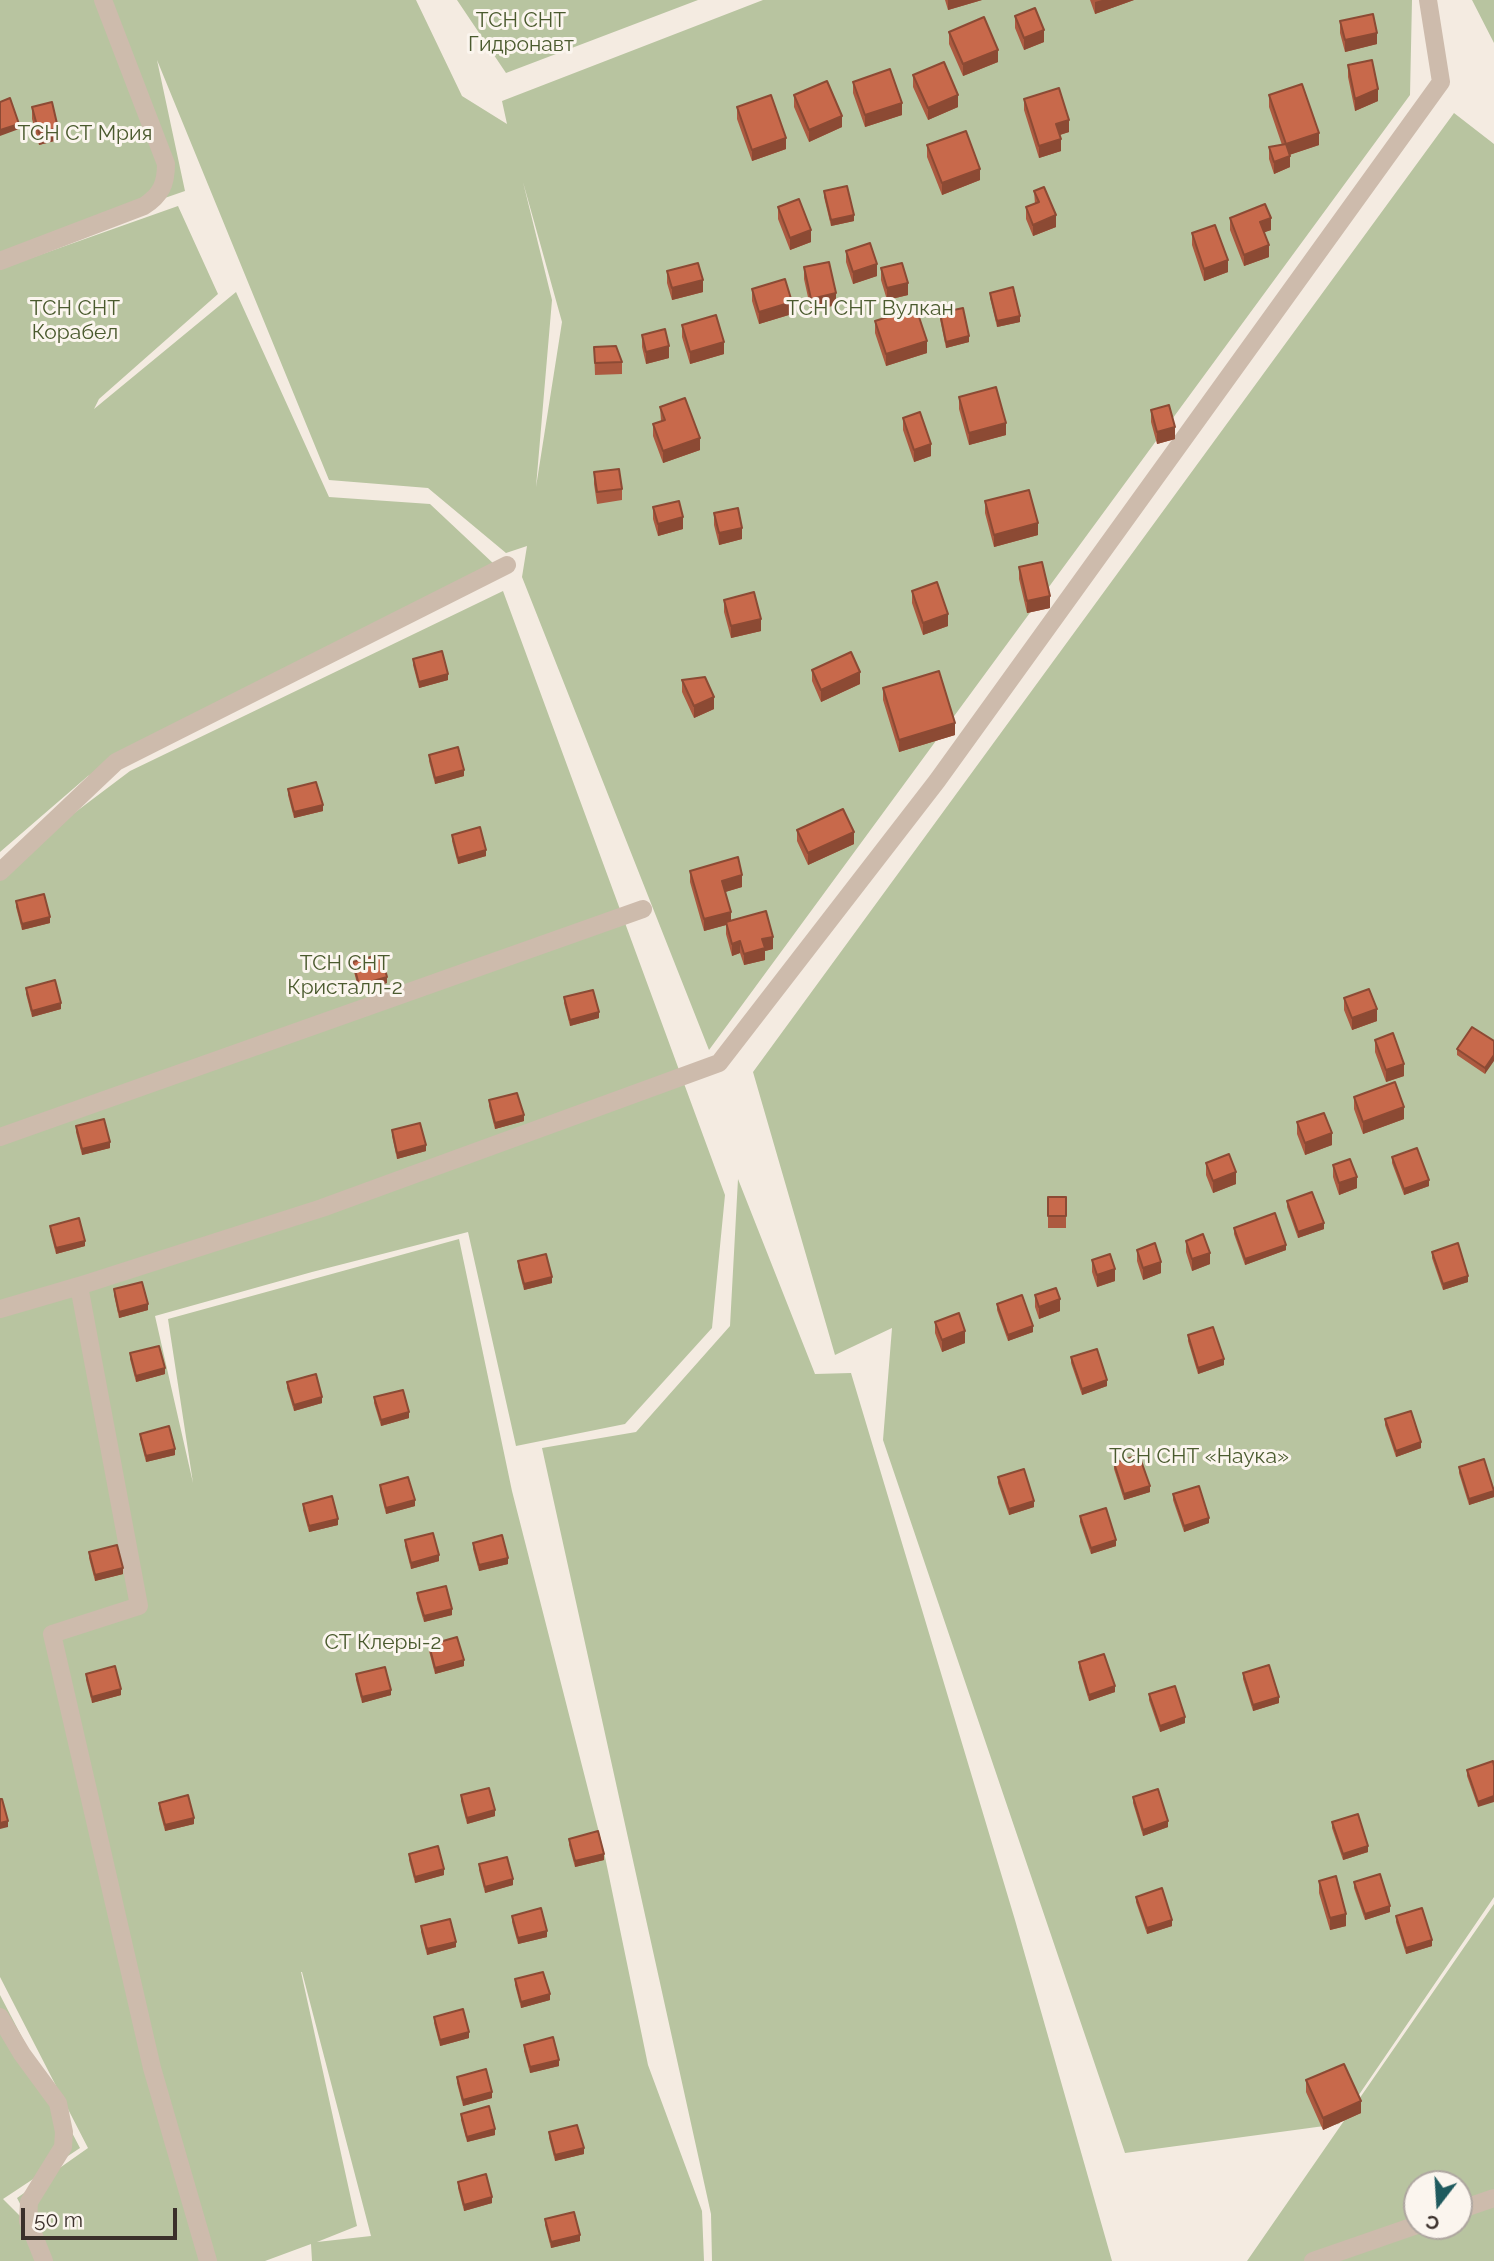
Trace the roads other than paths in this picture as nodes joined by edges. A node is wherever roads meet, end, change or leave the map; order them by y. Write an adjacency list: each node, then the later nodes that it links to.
1 (103, 0): 3 (street)
2 (1428, 0): 8 (street)
3 (0, 261)
4 (508, 565): 5 (street)
5 (0, 872)
6 (643, 909): 7 (street)
7 (0, 1137)
8 (79, 1286): 9 (street); 15 (street)
9 (0, 1309)
10 (0, 2017): 14 (street)
11 (1494, 2198): 12 (street)
12 (1473, 2205)
13 (1403, 2230): 16 (street)
14 (44, 2261)
15 (208, 2261)
16 (1313, 2261)

